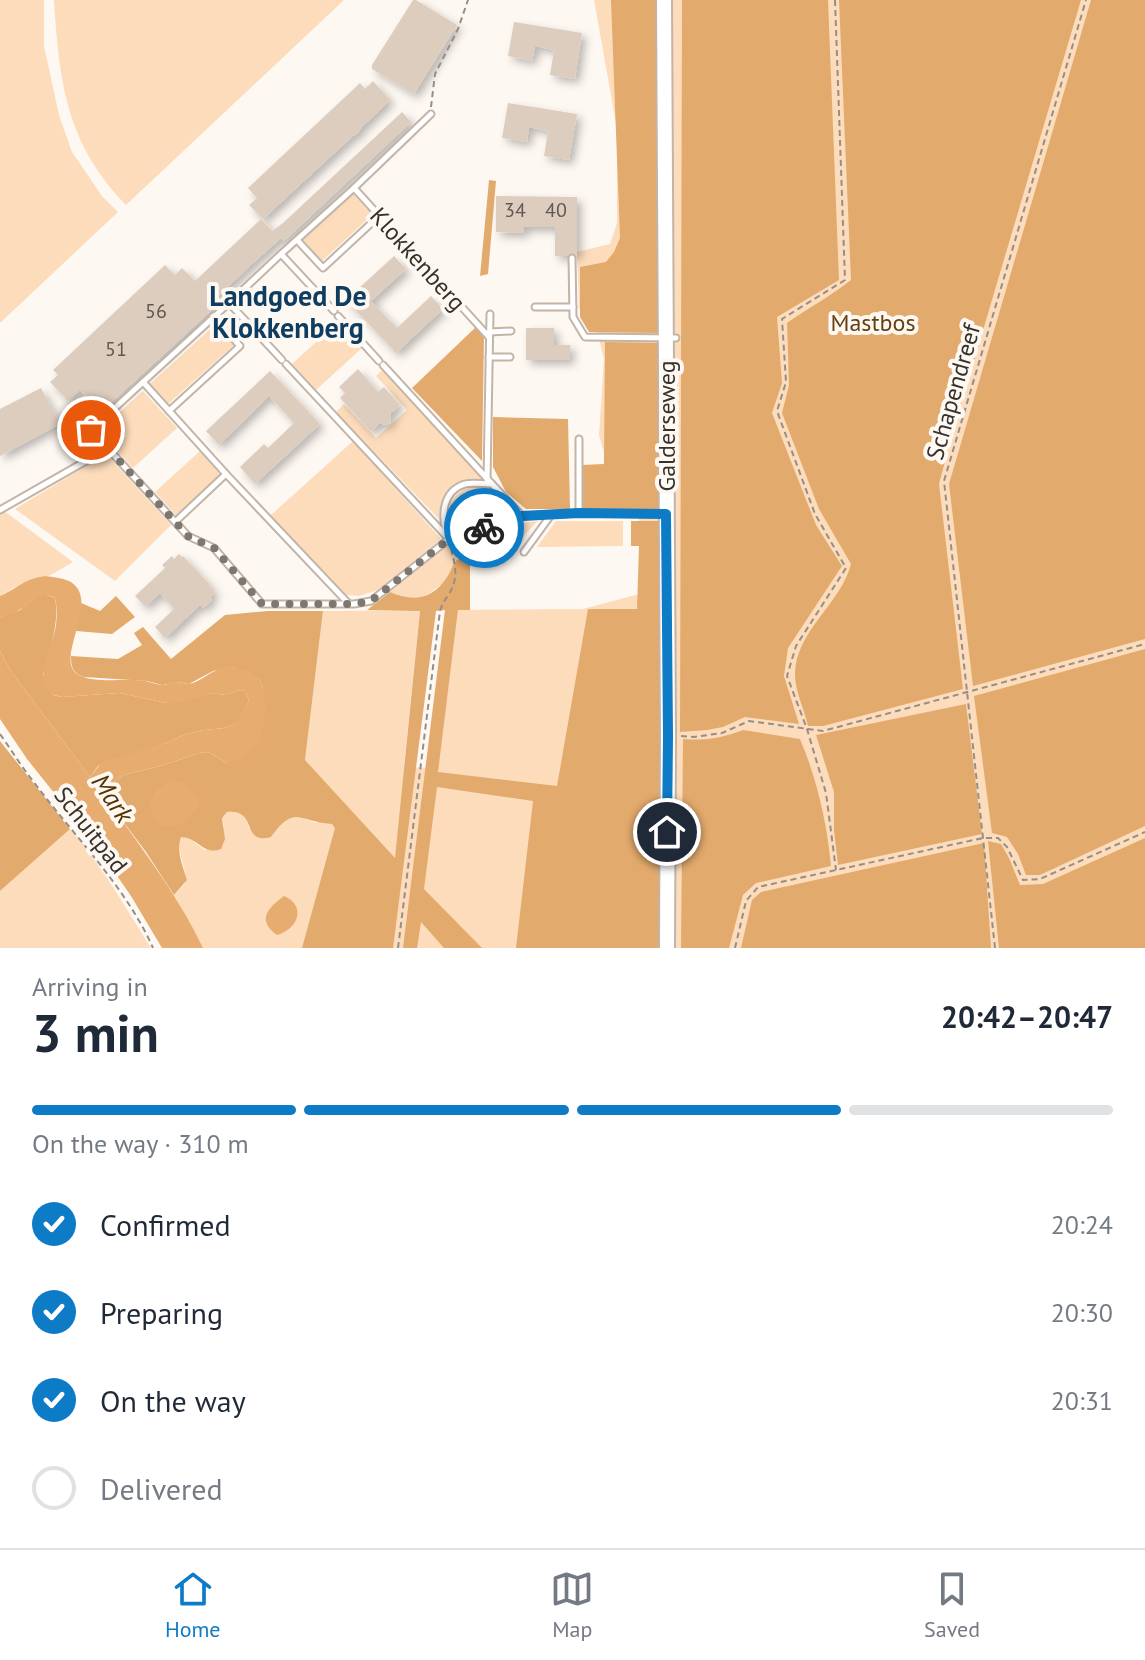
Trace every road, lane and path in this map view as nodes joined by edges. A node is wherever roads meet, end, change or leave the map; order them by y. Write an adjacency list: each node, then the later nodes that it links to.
1 (468, 0): 5 (path)
2 (664, 0): 18 (street, Galderseweg)
3 (835, 0): 40 (path)
4 (1086, 0): 39 (path, Schapendreef)
5 (431, 114): 6 (lane, Klokkenberg)
6 (354, 188): 7 (lane, Klokkenberg); 8 (lane)
7 (379, 216): 8 (lane); 17 (lane, Klokkenberg)
8 (297, 240): 9 (lane)
9 (281, 254): 11 (lane); 28 (lane)
10 (572, 258): 13 (lane)
11 (229, 303): 15 (lane); 35 (lane)
12 (535, 307): 13 (lane)
13 (573, 307): 18 (lane)
14 (490, 314): 17 (lane, Klokkenberg)
15 (214, 316): 21 (lane); 22 (lane)
16 (511, 331): 17 (lane)
17 (489, 334): 19 (lane, Klokkenberg)
18 (671, 338): 31 (street, Galderseweg)
19 (489, 357): 20 (lane); 28 (lane, Klokkenberg)
20 (510, 357)
21 (143, 382): 22 (lane); 26 (lane)
22 (169, 411): 23 (lane)
23 (192, 437): 25 (lane); 27 (lane)
24 (579, 439): 30 (lane)
25 (186, 443)
26 (107, 449): 29 (lane); 34 (lane)
27 (226, 474): 34 (lane); 37 (lane)
28 (489, 481): 33 (lane); 35 (lane)
29 (0, 510)
30 (579, 513): 31 (lane); 32 (lane)
31 (666, 514): 42 (street, Galderseweg)
32 (552, 515): 33 (lane); 36 (lane)
33 (522, 516): 35 (lane)
34 (175, 522): 37 (lane)
35 (449, 539): 37 (lane); 47 (path)
36 (524, 552)
37 (348, 603)
38 (1145, 644): 39 (path)
39 (967, 693): 40 (path); 44 (path, Schapendreef)
40 (807, 729): 42 (path); 45 (path)
41 (0, 734): 46 (path, Schuitpad)
42 (668, 736): 48 (street, Galderseweg)
43 (1145, 832): 44 (path)
44 (983, 838): 45 (path); 50 (path, Schapendreef)
45 (836, 870): 49 (path)
46 (153, 948)
47 (398, 948)
48 (667, 948)
49 (735, 948)
50 (995, 948)

